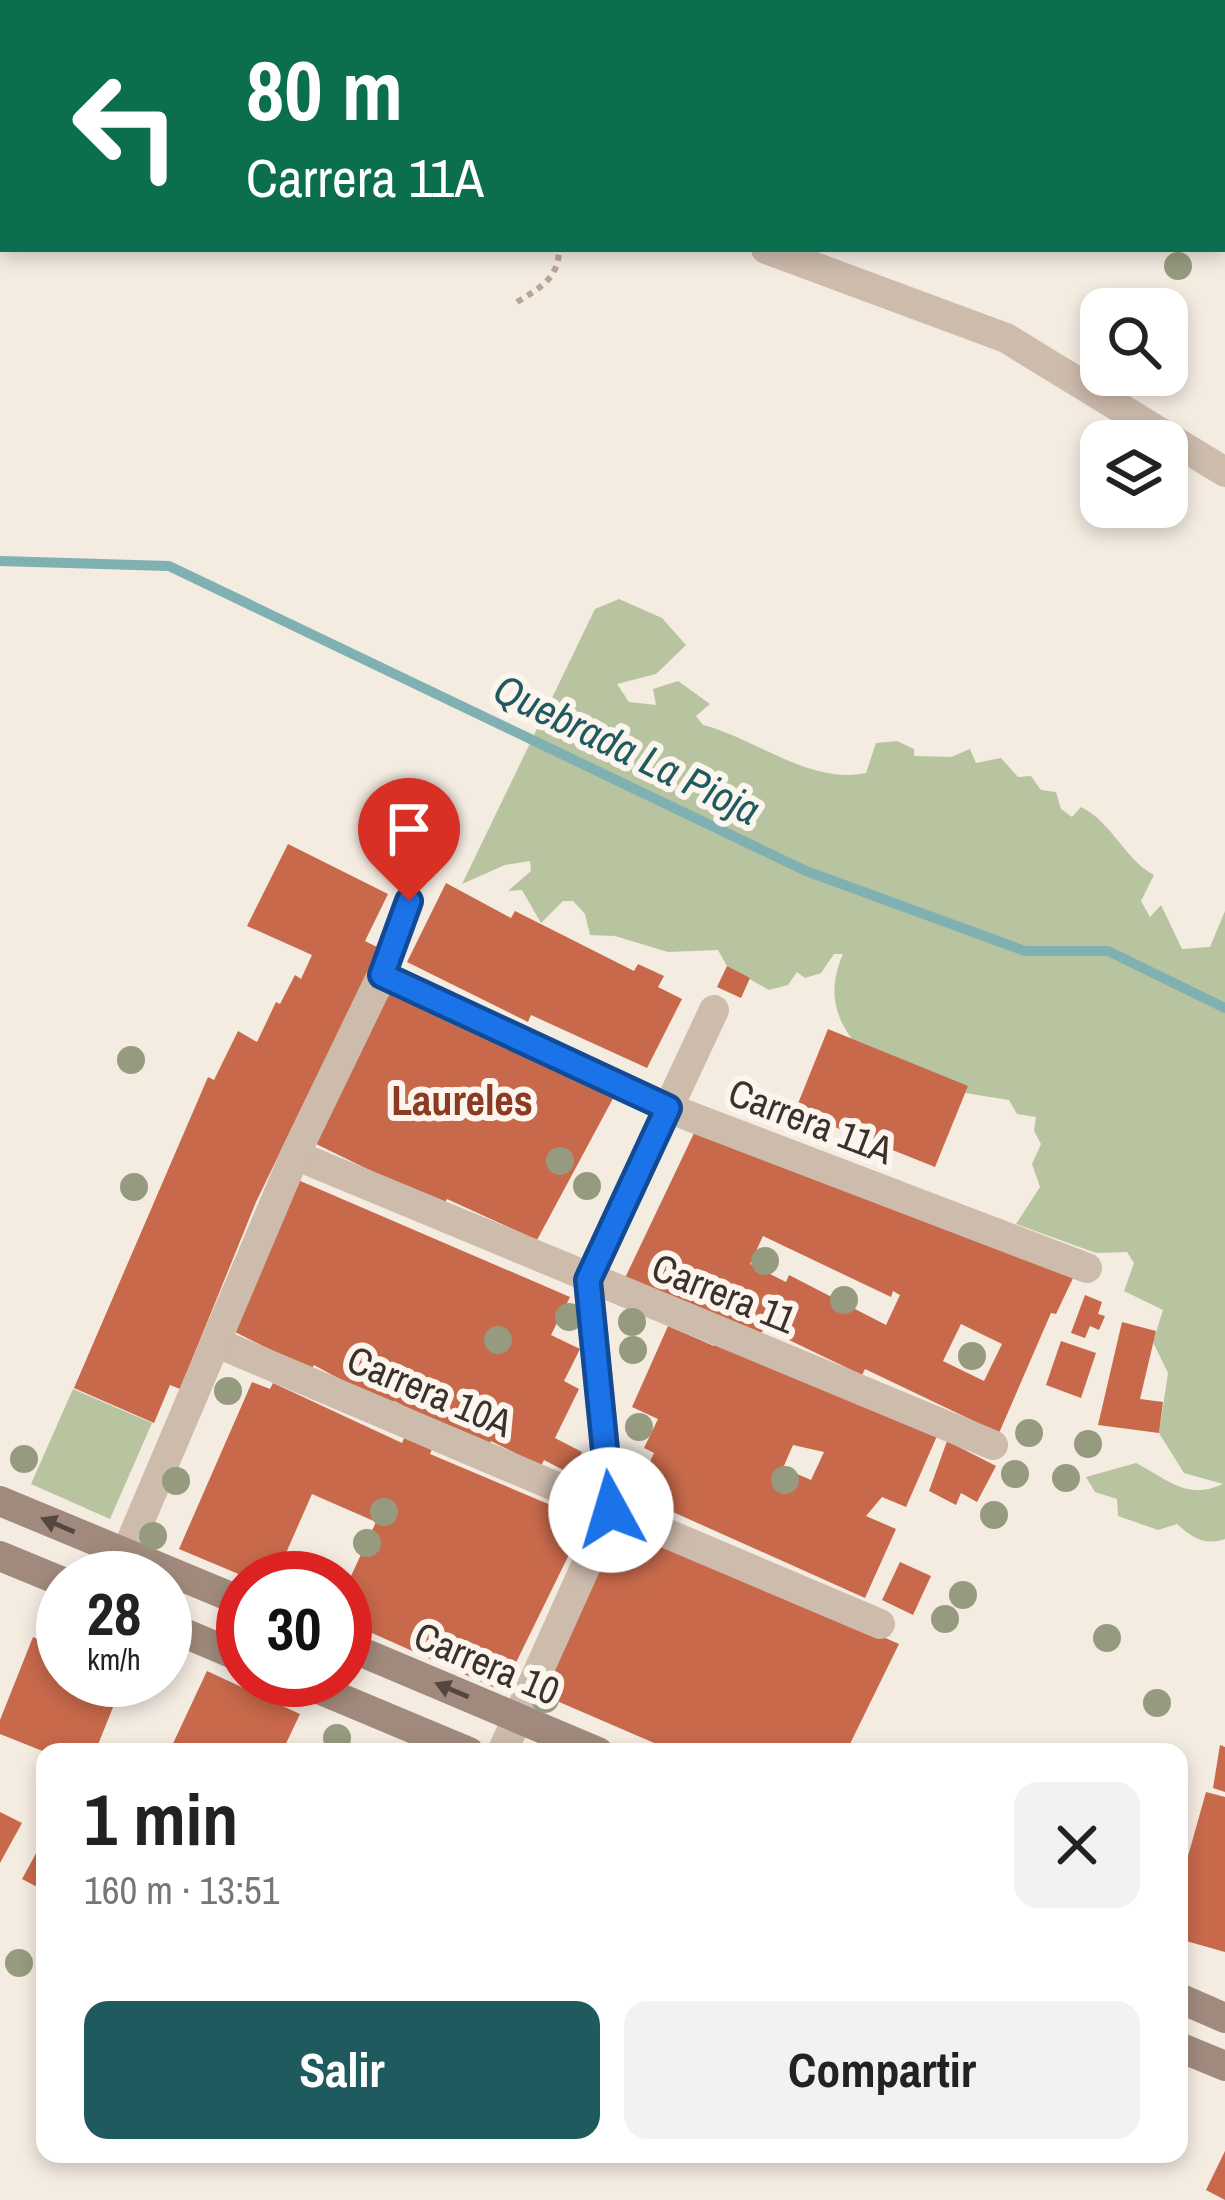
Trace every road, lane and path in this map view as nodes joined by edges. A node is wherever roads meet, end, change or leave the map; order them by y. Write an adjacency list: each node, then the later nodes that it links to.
1 (559, 252): 3 (path)
2 (774, 252): 4 (street)
3 (517, 302)
4 (1225, 472)
5 (409, 901): 6 (street)
6 (382, 975): 8 (street, Carrera 11A); 9 (street)
7 (715, 1010): 8 (street)
8 (668, 1108): 10 (street, Carrera 11A); 11 (street)
9 (295, 1155): 11 (street, Carrera 11); 12 (street)
10 (1087, 1268)
11 (588, 1280): 13 (street, Carrera 11); 15 (street)
12 (215, 1342): 15 (street, Carrera 10A); 17 (street)
13 (993, 1445)
14 (0, 1501): 16 (main road, one-way to 14)
15 (611, 1510): 20 (street, Carrera 10A); 23 (street)
16 (121, 1551)
17 (127, 1551)
18 (0, 1556): 19 (main road)
19 (36, 1571)
20 (880, 1624)
21 (372, 1656): 23 (main road, Carrera 10, one-way to 21)
22 (361, 1707): 24 (main road)
23 (518, 1718): 25 (street); 26 (main road, Carrera 10)
24 (447, 1743)
25 (506, 1743)
26 (577, 1743)
27 (1188, 2003): 28 (main road)
28 (1225, 2018)
29 (1188, 2051): 30 (main road)
30 (1225, 2066)

